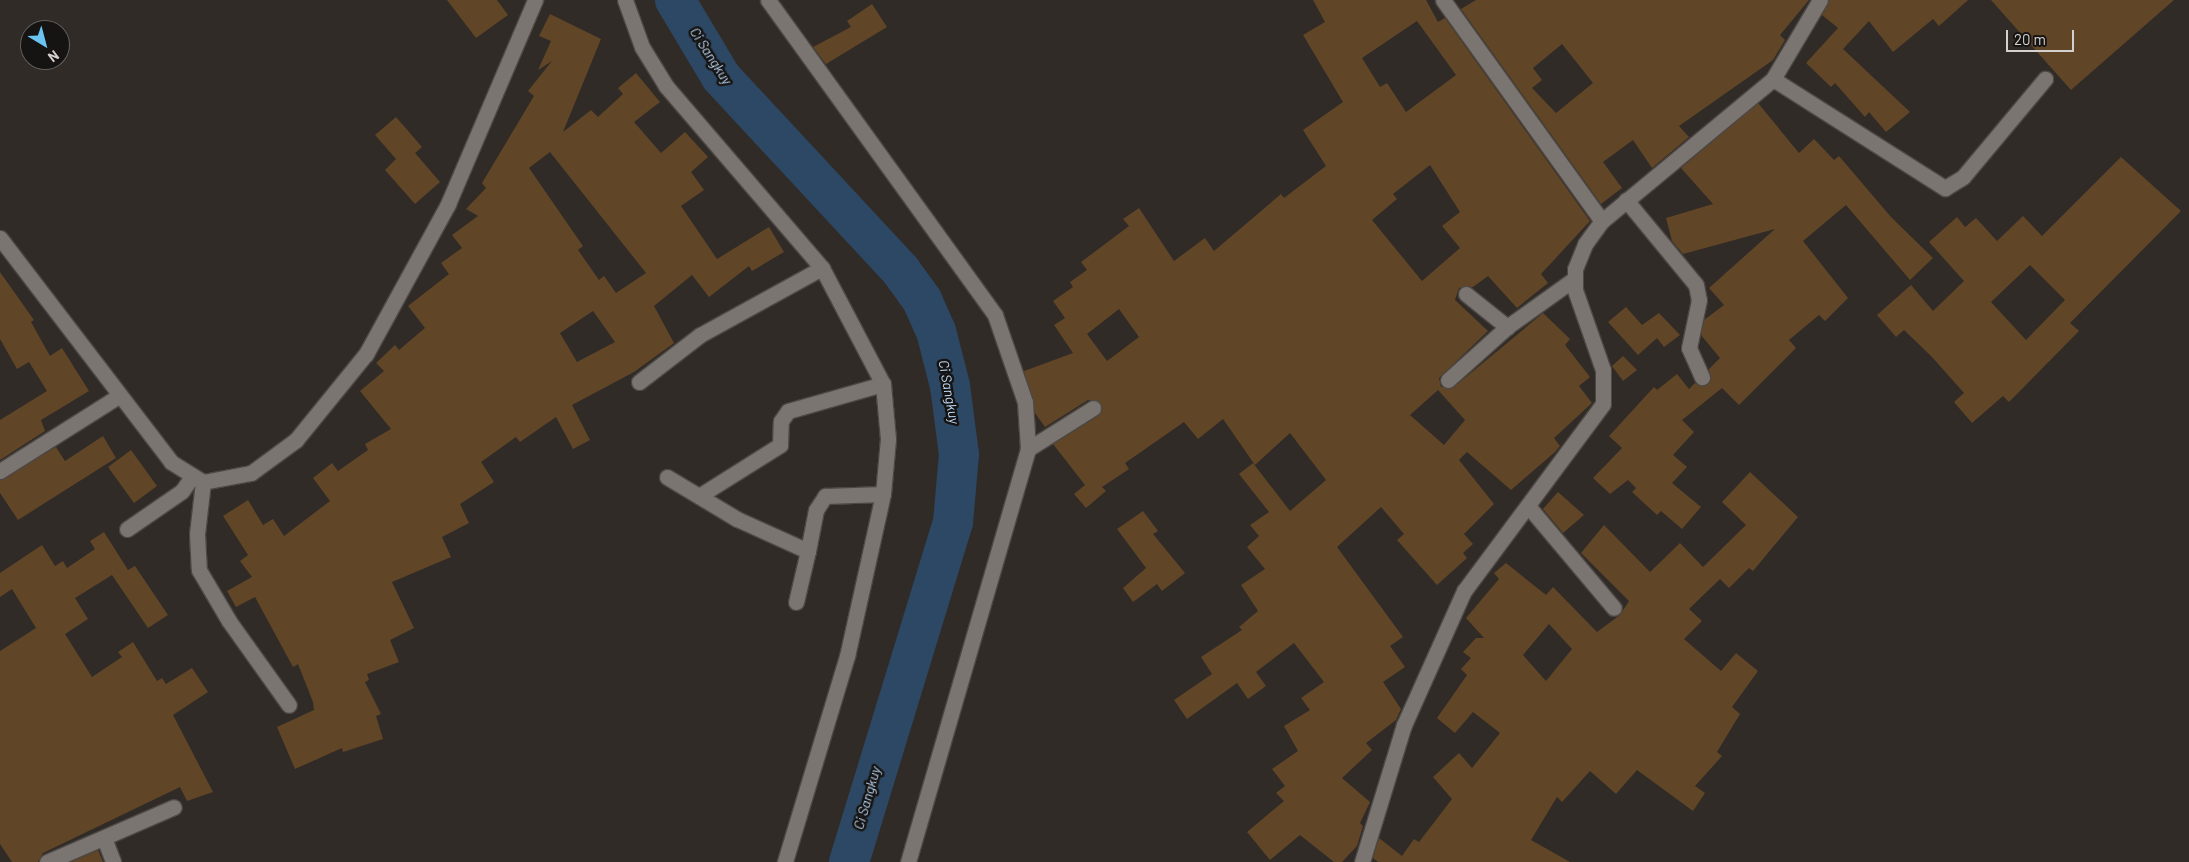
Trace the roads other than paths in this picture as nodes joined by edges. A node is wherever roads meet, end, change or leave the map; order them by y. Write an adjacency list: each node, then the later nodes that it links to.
1 (535, 0): 24 (street)
2 (625, 0): 11 (street)
3 (768, 0): 21 (street)
4 (1443, 0): 9 (street)
5 (1820, 0): 6 (street)
6 (1773, 78): 7 (street); 8 (street)
7 (2045, 79)
8 (1626, 200): 9 (street); 15 (street)
9 (1602, 221): 12 (street)
10 (0, 238): 19 (street)
11 (822, 268): 17 (street); 18 (street)
12 (1574, 279): 14 (street); 27 (street)
13 (1466, 294): 14 (street)
14 (1507, 327): 16 (street)
15 (1702, 377)
16 (1448, 380)
17 (639, 382)
18 (883, 384): 25 (street); 26 (street)
19 (118, 397): 22 (street); 24 (street)
20 (1093, 408): 21 (street)
21 (1028, 449): 38 (street)
22 (0, 471)
23 (668, 477): 26 (street)
24 (197, 480): 28 (street); 32 (street)
25 (883, 494): 29 (street); 37 (street)
26 (698, 496): 29 (street)
27 (1528, 506): 31 (street); 39 (street)
28 (127, 529)
29 (808, 551): 30 (street)
30 (796, 602)
31 (1614, 608)
32 (289, 705)
33 (174, 807): 34 (street)
34 (104, 838): 35 (street); 36 (street)
35 (47, 862)
36 (113, 862)
37 (785, 862)
38 (908, 862)
39 (1362, 862)

